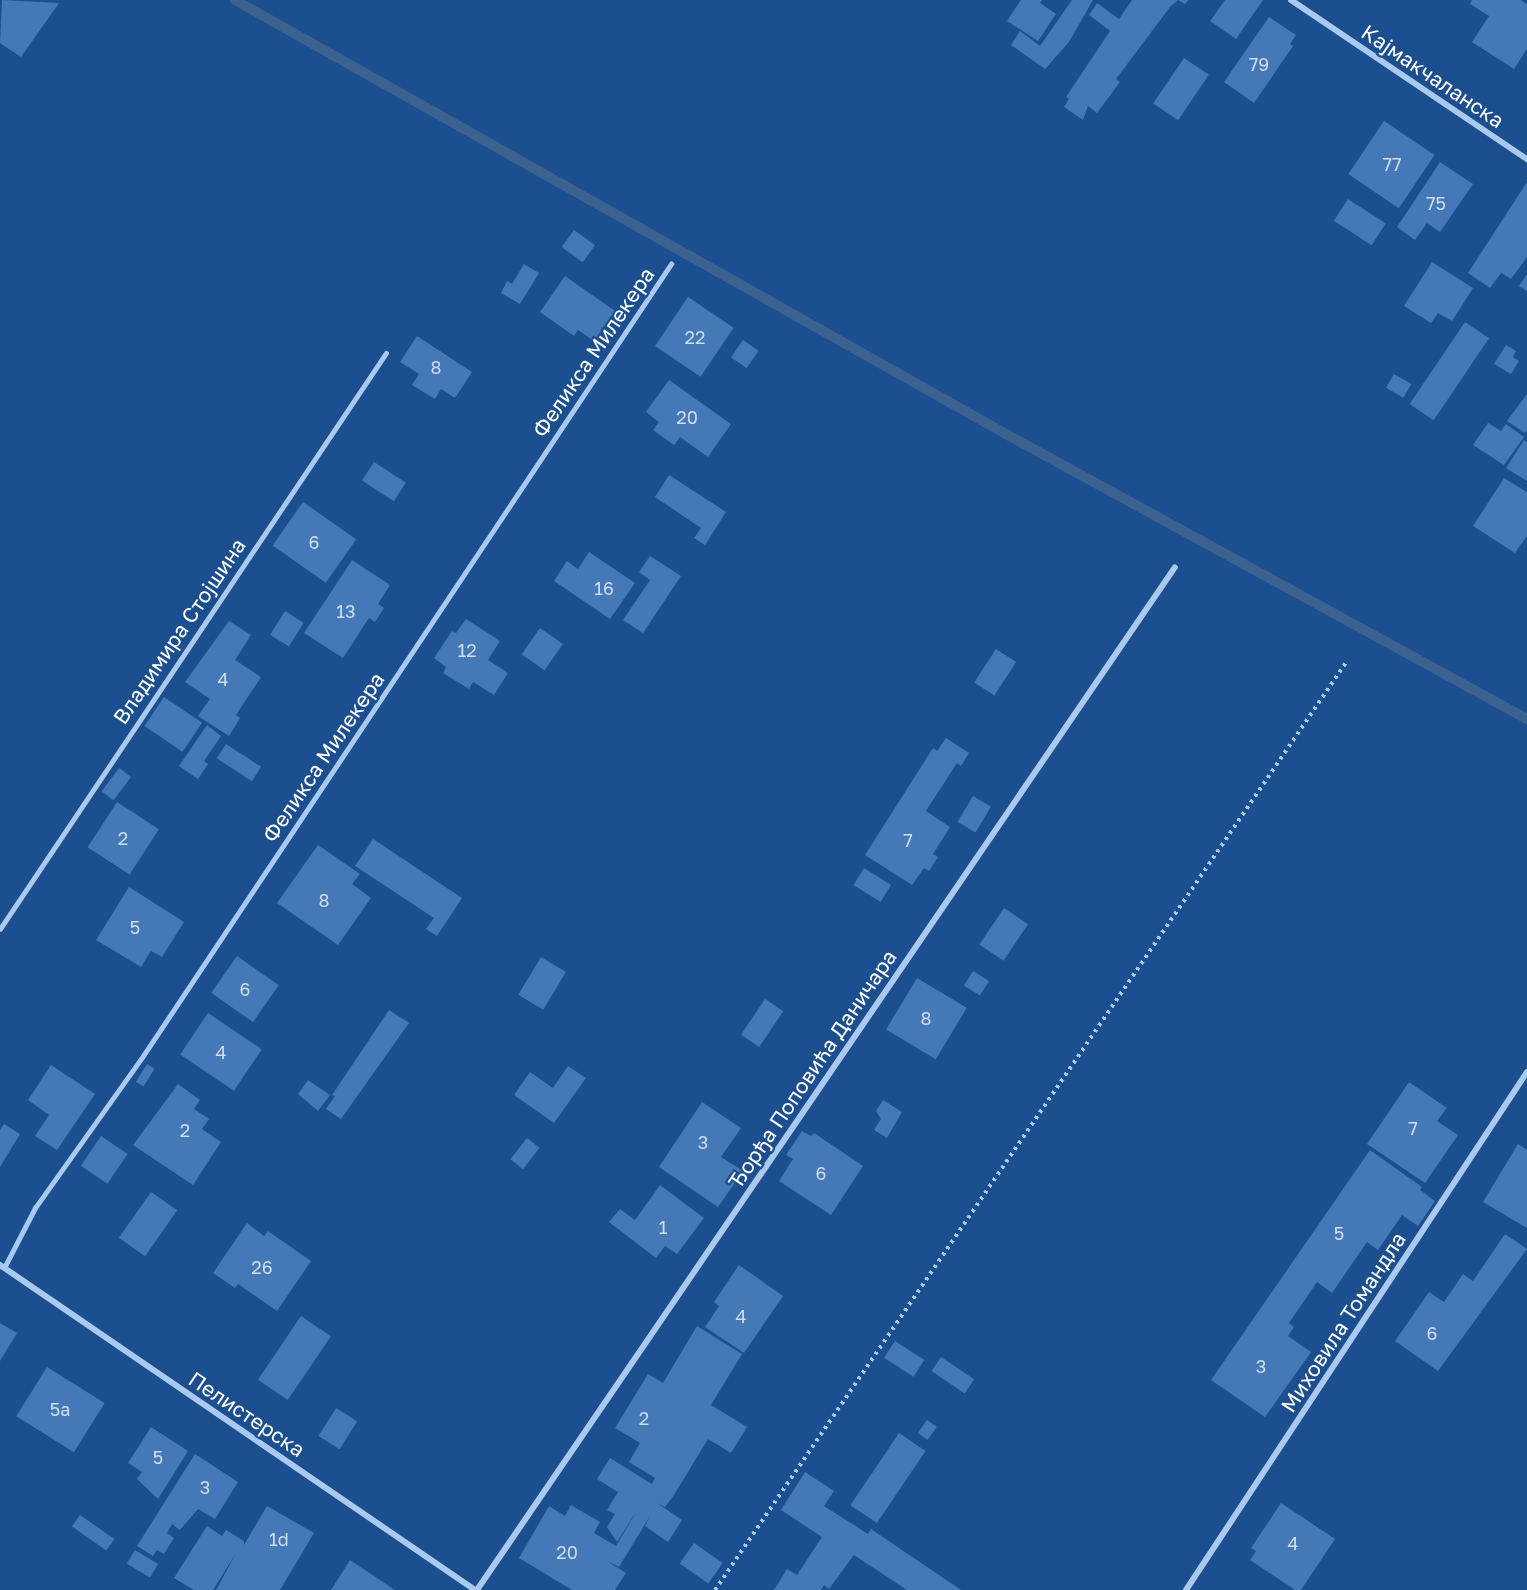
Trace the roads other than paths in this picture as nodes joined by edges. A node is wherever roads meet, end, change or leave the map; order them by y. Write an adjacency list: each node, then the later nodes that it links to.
1 (1291, 0): 2 (street, Кајмакчаланска)
2 (1527, 159)
3 (671, 264): 8 (lane, Феликса Милекера)
4 (386, 353): 6 (lane, Владимира Стојшина)
5 (1175, 567): 9 (street, Ђорђа Поповића Даничара)
6 (0, 928)
7 (1527, 1072): 10 (street, Миховила Томандла)
8 (2, 1267): 9 (street, Пелистерска)
9 (476, 1590)
10 (1186, 1590)

